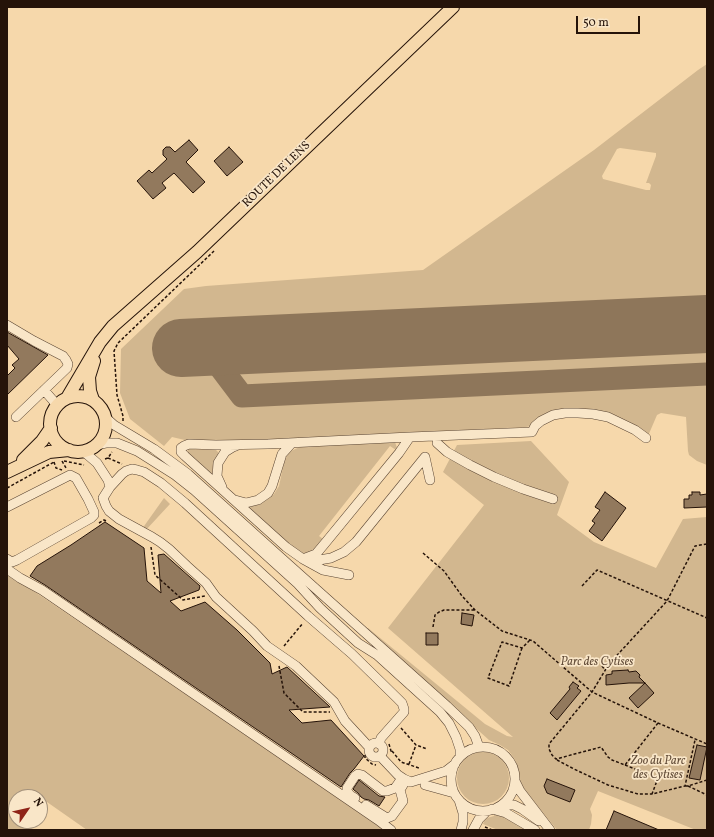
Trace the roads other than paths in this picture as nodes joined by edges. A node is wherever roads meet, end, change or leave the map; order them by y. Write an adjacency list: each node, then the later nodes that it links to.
1 (453, 7): 3 (main road, ROUTE DE LENS)
2 (7, 325): 4 (street)
3 (100, 342): 5 (main road, ROUTE DE LENS); 6 (main road, ROUTE DE LENS)
4 (44, 390): 7 (street); 8 (street)
5 (67, 398): 6 (main road); 7 (main road)
6 (93, 400): 9 (main road)
7 (57, 405): 10 (main road)
8 (16, 417)
9 (105, 417): 17 (main road); 32 (street)
10 (51, 428): 18 (main road); 21 (main road)
11 (443, 436): 12 (street); 13 (street); 15 (street)
12 (410, 437): 14 (street); 34 (street)
13 (646, 438)
14 (292, 443): 16 (street); 24 (street)
15 (437, 443): 20 (street); 27 (street)
16 (246, 444): 24 (street); 24 (street)
17 (96, 445): 19 (main road); 41 (street)
18 (69, 450): 19 (main road); 21 (main road)
19 (83, 451): 23 (street)
20 (425, 457): 22 (street); 34 (street)
21 (10, 470)
22 (430, 480)
23 (110, 487): 25 (street); 37 (street)
24 (227, 494): 31 (street)
25 (103, 498): 26 (street); 30 (street)
26 (88, 499): 28 (street); 29 (street)
27 (553, 499)
28 (7, 507)
29 (91, 518): 30 (street); 33 (street)
30 (111, 519): 39 (street)
31 (286, 547): 32 (street); 34 (street)
32 (278, 555): 38 (street)
33 (7, 559)
34 (303, 559): 36 (street)
35 (7, 569): 48 (street)
36 (349, 575)
37 (380, 744): 39 (street); 40 (street)
38 (479, 747): 41 (street); 43 (street)
39 (367, 750): 40 (street)
40 (380, 756): 42 (street)
41 (457, 760): 42 (street); 45 (street)
42 (406, 780): 42 (street)
43 (515, 782): 46 (street); 47 (street)
44 (425, 785): 45 (street)
45 (456, 796): 46 (street); 49 (street)
46 (493, 809): 47 (street); 50 (street); 51 (street)
47 (549, 829)
48 (391, 830)
49 (461, 830)
50 (473, 830)
51 (535, 830)

